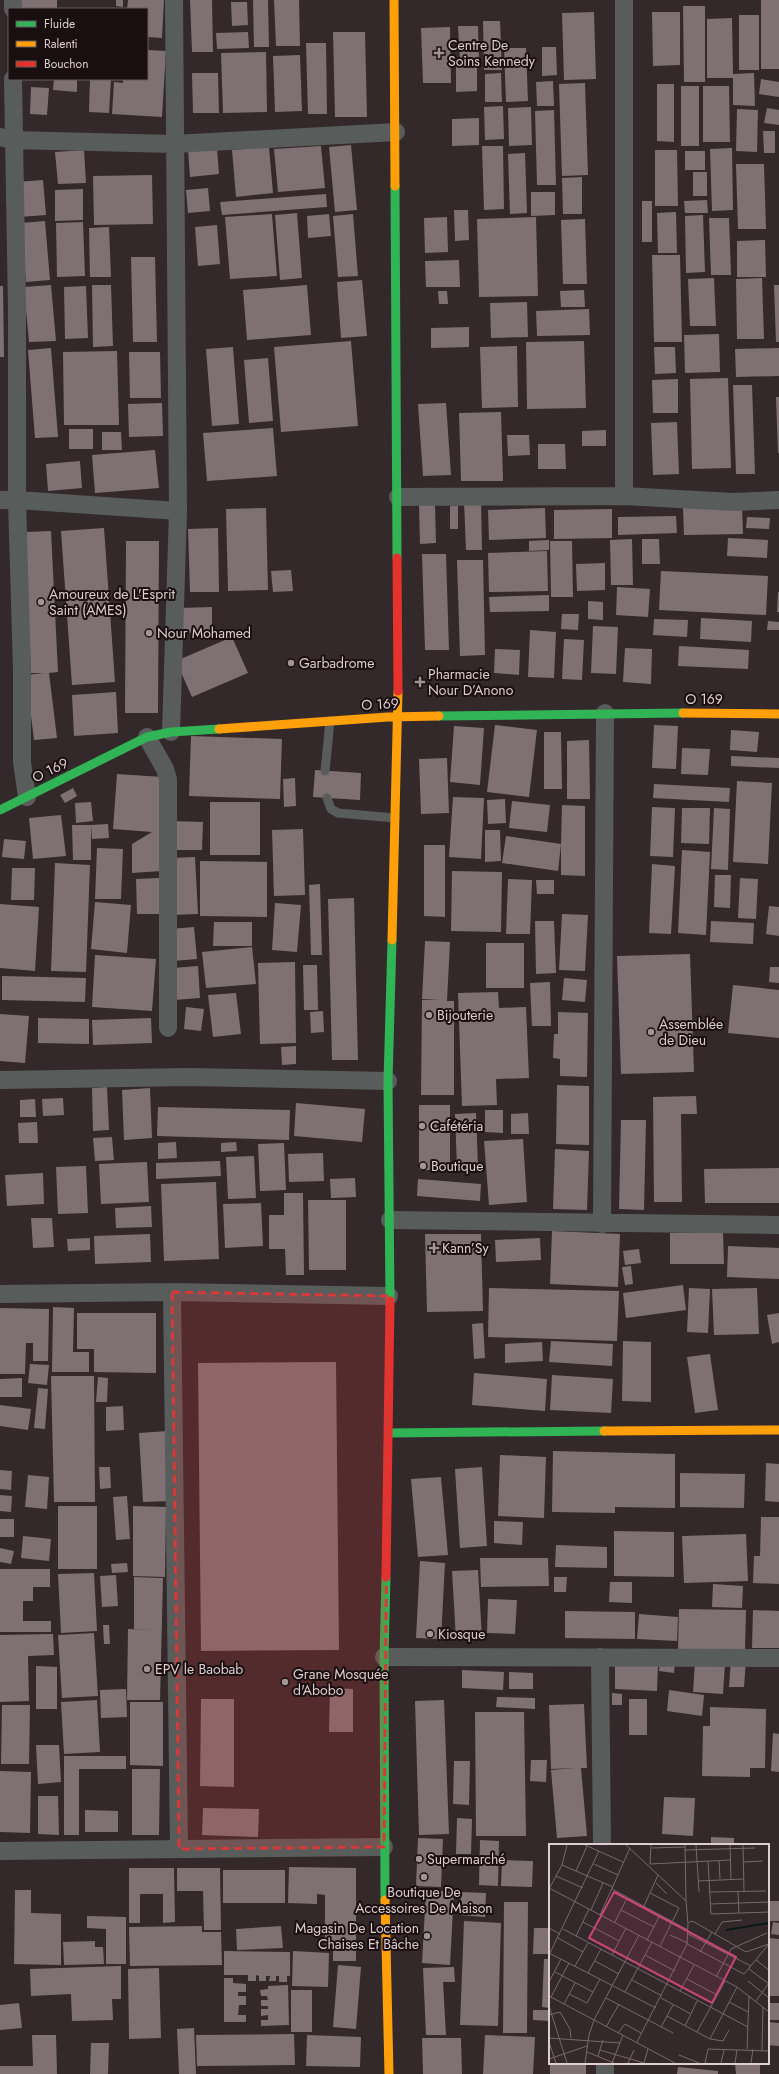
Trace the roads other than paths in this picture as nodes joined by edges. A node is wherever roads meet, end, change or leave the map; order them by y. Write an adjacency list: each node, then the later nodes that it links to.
1 (174, 0): 7 (street)
2 (394, 0): 5 (street)
3 (624, 0): 8 (street)
4 (13, 80): 6 (street)
5 (396, 132): 7 (street); 9 (street)
6 (6, 138): 7 (street); 10 (street)
7 (174, 144): 12 (street)
8 (624, 496): 9 (street); 11 (street)
9 (398, 497): 15 (street)
10 (9, 500): 12 (street); 20 (street)
11 (779, 500)
12 (178, 511): 17 (street)
13 (605, 713): 14 (street, O 169); 15 (street, O 169); 28 (street)
14 (779, 714)
15 (398, 717): 16 (street, O 169); 23 (street)
16 (330, 721): 17 (street, O 169); 19 (lane)
17 (171, 732): 18 (street, O 169)
18 (147, 737): 20 (street, O 169); 24 (street)
19 (325, 770)
20 (27, 797): 22 (street, O 169)
21 (327, 798): 23 (lane)
22 (0, 810)
23 (395, 818): 26 (street)
24 (168, 1028)
25 (0, 1080): 26 (street)
26 (388, 1081): 27 (street)
27 (390, 1220): 28 (street); 32 (street)
28 (602, 1224): 29 (street)
29 (779, 1225)
30 (172, 1292): 31 (street); 32 (street); 40 (street)
31 (0, 1294)
32 (389, 1296): 34 (street)
33 (779, 1430): 34 (street)
34 (389, 1433): 35 (street)
35 (384, 1657): 36 (street); 39 (street)
36 (600, 1657): 37 (street); 38 (street)
37 (779, 1658)
38 (602, 1844)
39 (384, 1847): 40 (street); 42 (street)
40 (179, 1849): 41 (street)
41 (0, 1851)
42 (389, 2074)

